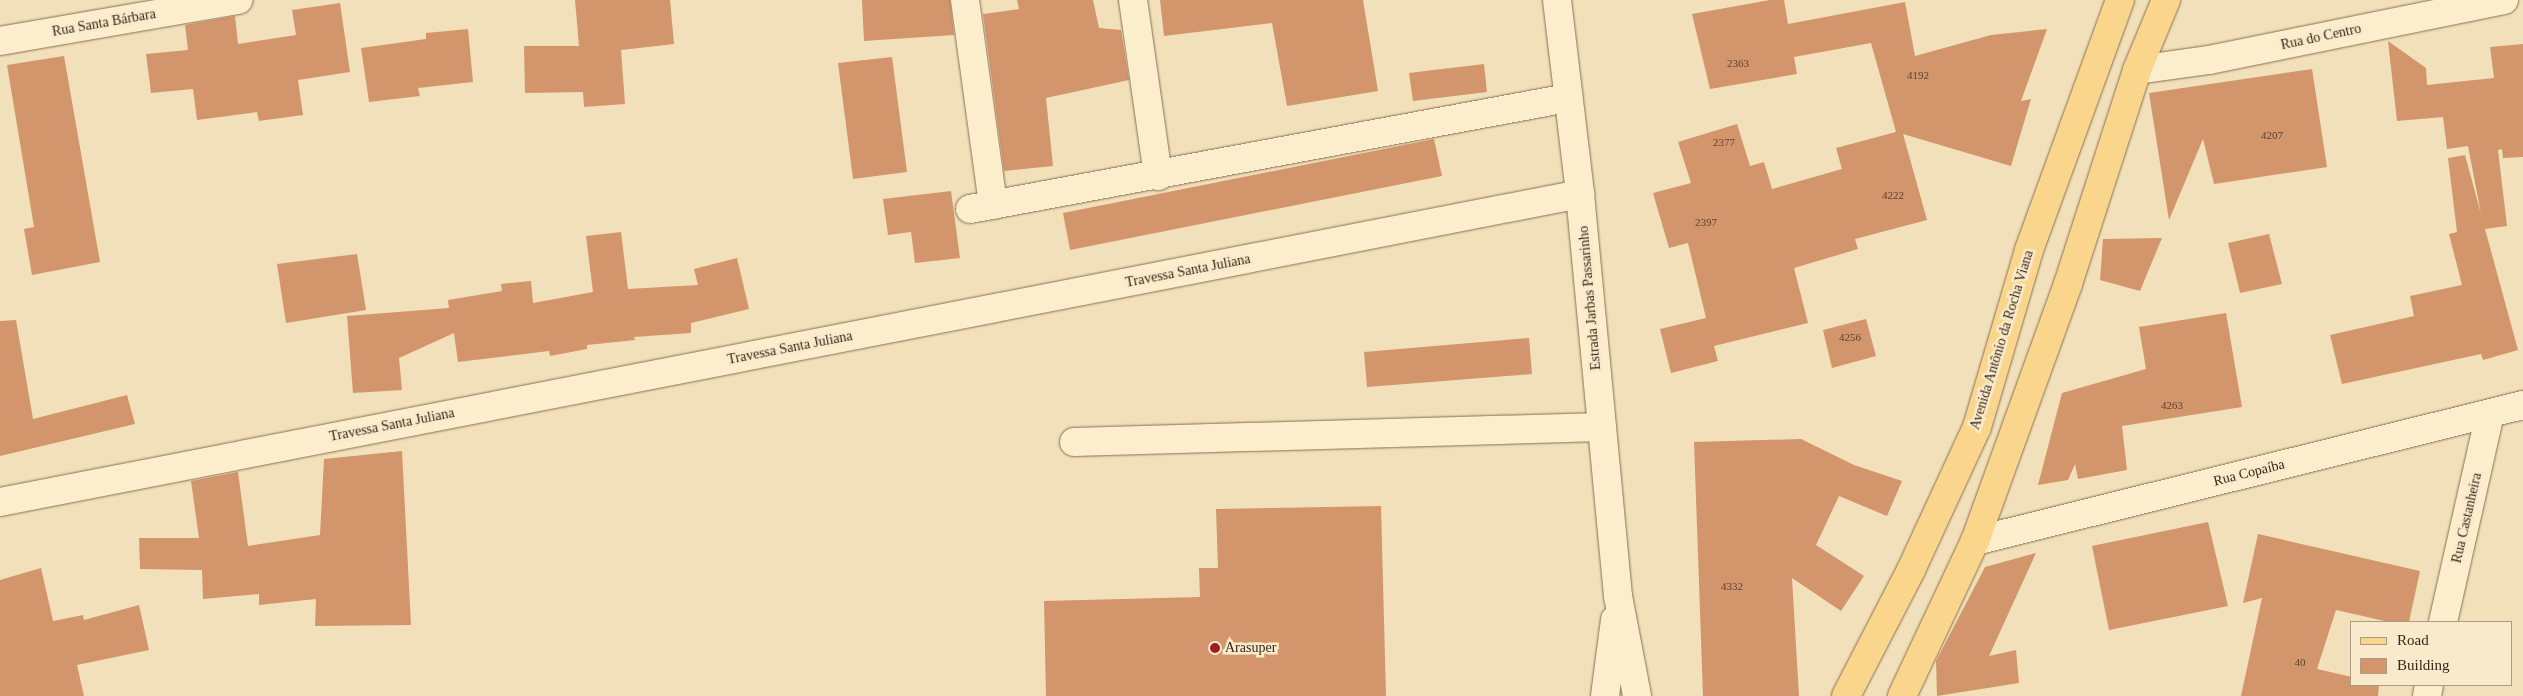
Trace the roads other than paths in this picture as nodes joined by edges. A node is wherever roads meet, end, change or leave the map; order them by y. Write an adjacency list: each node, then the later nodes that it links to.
1 (238, 0): 8 (street, Rua Santa Bárbara)
2 (965, 0): 11 (street)
3 (1133, 0): 11 (street)
4 (1557, 0): 10 (street, Estrada Jarbas Passarinho)
5 (2120, 0): 23 (main road, Avenida Antônio da Rocha Viana)
6 (2166, 0): 9 (main road)
7 (2504, 0): 9 (street, Rua do Centro)
8 (0, 41)
9 (2137, 70): 18 (main road)
10 (1568, 98): 11 (street); 12 (street, Estrada Jarbas Passarinho)
11 (1158, 176)
12 (1580, 194): 15 (street, Estrada Jarbas Passarinho); 17 (street, Travessa Santa Juliana)
13 (2523, 405): 14 (street, Rua Copaíba)
14 (2490, 414): 18 (street, Rua Copaíba); 20 (street, Rua Castanheira)
15 (1602, 428): 16 (street); 19 (street, Estrada Jarbas Passarinho)
16 (1074, 442)
17 (0, 502)
18 (1975, 541): 24 (main road)
19 (1618, 596): 21 (street, Estrada Jarbas Passarinho); 22 (street, Estrada Jarbas Passarinho)
20 (2443, 621)
21 (1604, 696)
22 (1637, 696)
23 (1846, 696)
24 (1902, 696)

